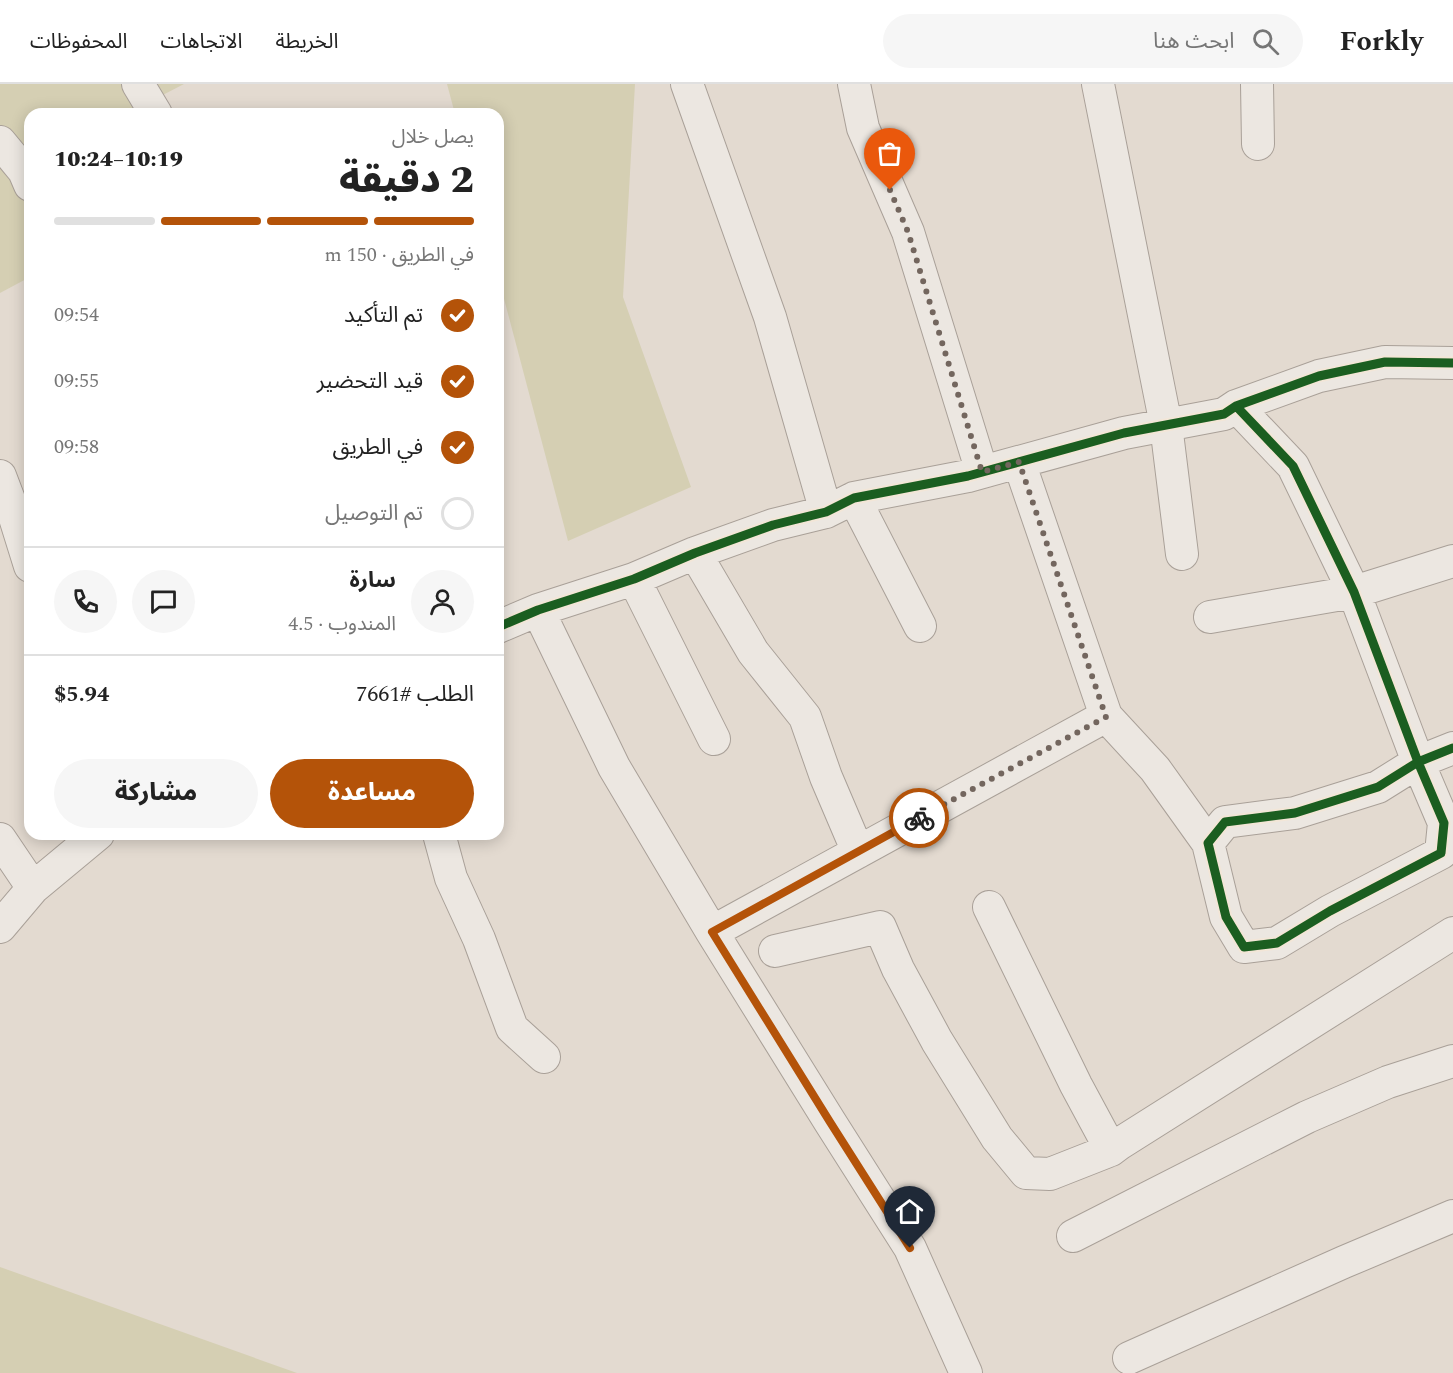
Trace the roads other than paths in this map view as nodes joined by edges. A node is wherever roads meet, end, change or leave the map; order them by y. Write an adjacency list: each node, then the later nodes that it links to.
1 (138, 84): 6 (street)
2 (687, 84): 17 (street)
3 (854, 84): 14 (street)
4 (1098, 84): 12 (street)
5 (1257, 84): 8 (street)
6 (152, 108)
7 (0, 142): 9 (street)
8 (1258, 144)
9 (24, 171)
10 (1453, 363): 11 (street)
11 (1236, 406): 12 (street); 23 (street)
12 (1166, 425): 13 (street); 20 (street)
13 (1019, 462): 14 (street); 28 (street)
14 (982, 472): 16 (street)
15 (0, 476): 18 (street)
16 (854, 498): 17 (street); 27 (street)
17 (826, 512): 19 (street)
18 (24, 547)
19 (695, 553): 22 (street); 36 (street)
20 (1182, 554)
21 (1453, 561): 23 (street)
22 (634, 579): 24 (street); 29 (street)
23 (1354, 592): 25 (street); 31 (street)
24 (538, 610): 26 (street); 40 (street)
25 (1210, 617)
26 (504, 624)
27 (920, 626)
28 (1106, 717): 35 (street); 36 (street)
29 (714, 739)
30 (1453, 748): 31 (street)
31 (1418, 762): 35 (street); 35 (street)
32 (0, 839): 37 (street)
33 (91, 840): 37 (street)
34 (441, 840): 43 (street)
35 (1208, 843)
36 (858, 852): 40 (street)
37 (33, 888): 39 (street)
38 (989, 908): 45 (street)
39 (0, 927)
40 (712, 932): 49 (street)
41 (1453, 933): 45 (street)
42 (775, 951): 45 (street)
43 (544, 1057)
44 (1453, 1061): 47 (street)
45 (1111, 1150)
46 (1453, 1216): 48 (street)
47 (1073, 1236)
48 (1129, 1358)
49 (966, 1373)

